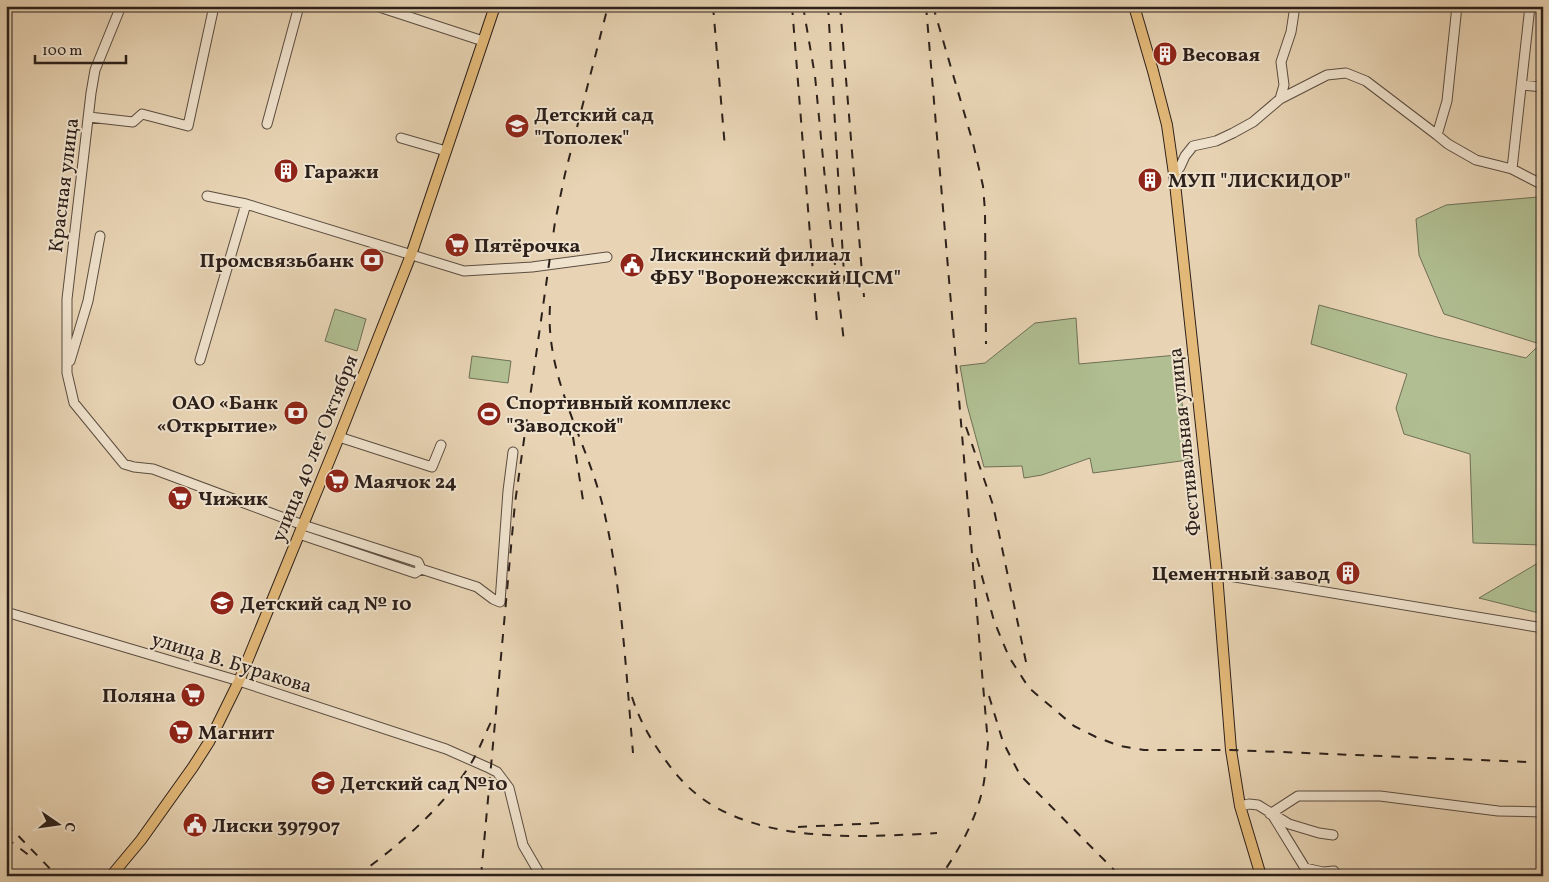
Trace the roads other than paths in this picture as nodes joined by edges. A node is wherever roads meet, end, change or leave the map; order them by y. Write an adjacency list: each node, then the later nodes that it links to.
1 (121, 6): 14 (street, Красная улица)
2 (214, 6): 14 (street)
3 (299, 6): 15 (street)
4 (376, 6): 10 (street)
5 (494, 6): 10 (main road, улица 40 лет Октября)
6 (1134, 6): 20 (main road, Фестивальная улица)
7 (1295, 6): 13 (street)
8 (1457, 6): 16 (street)
9 (1530, 6): 11 (street)
10 (483, 41): 18 (main road, улица 40 лет Октября)
11 (1522, 85): 12 (street); 19 (street)
12 (1543, 87)
13 (1280, 99): 16 (street); 20 (street)
14 (89, 117): 28 (street, Красная улица)
15 (267, 124)
16 (1437, 135): 19 (street)
17 (401, 138): 18 (street)
18 (446, 151): 25 (main road, улица 40 лет Октября)
19 (1512, 169): 21 (street)
20 (1174, 174): 33 (main road, Фестивальная улица)
21 (1543, 185)
22 (207, 196): 23 (street)
23 (246, 204): 25 (street); 27 (street)
24 (100, 236): 28 (street, Красная улица)
25 (411, 254): 26 (street); 29 (main road, улица 40 лет Октября)
26 (607, 257)
27 (200, 360)
28 (67, 373): 32 (street, Красная улица)
29 (339, 437): 30 (street); 32 (main road, улица 40 лет Октября)
30 (441, 445)
31 (513, 452): 32 (street)
32 (301, 529): 36 (main road, улица 40 лет Октября)
33 (1217, 574): 35 (street); 37 (main road, Фестивальная улица)
34 (6, 612): 36 (street, улица В. Буракова)
35 (1543, 628)
36 (239, 681): 42 (main road, улица 40 лет Октября); 43 (street, улица В. Буракова)
37 (1240, 806): 39 (street); 44 (main road, Фестивальная улица)
38 (1543, 812): 39 (street)
39 (1271, 814): 40 (street); 41 (street)
40 (1333, 835)
41 (1334, 871)
42 (110, 876)
43 (541, 876)
44 (1261, 876)

